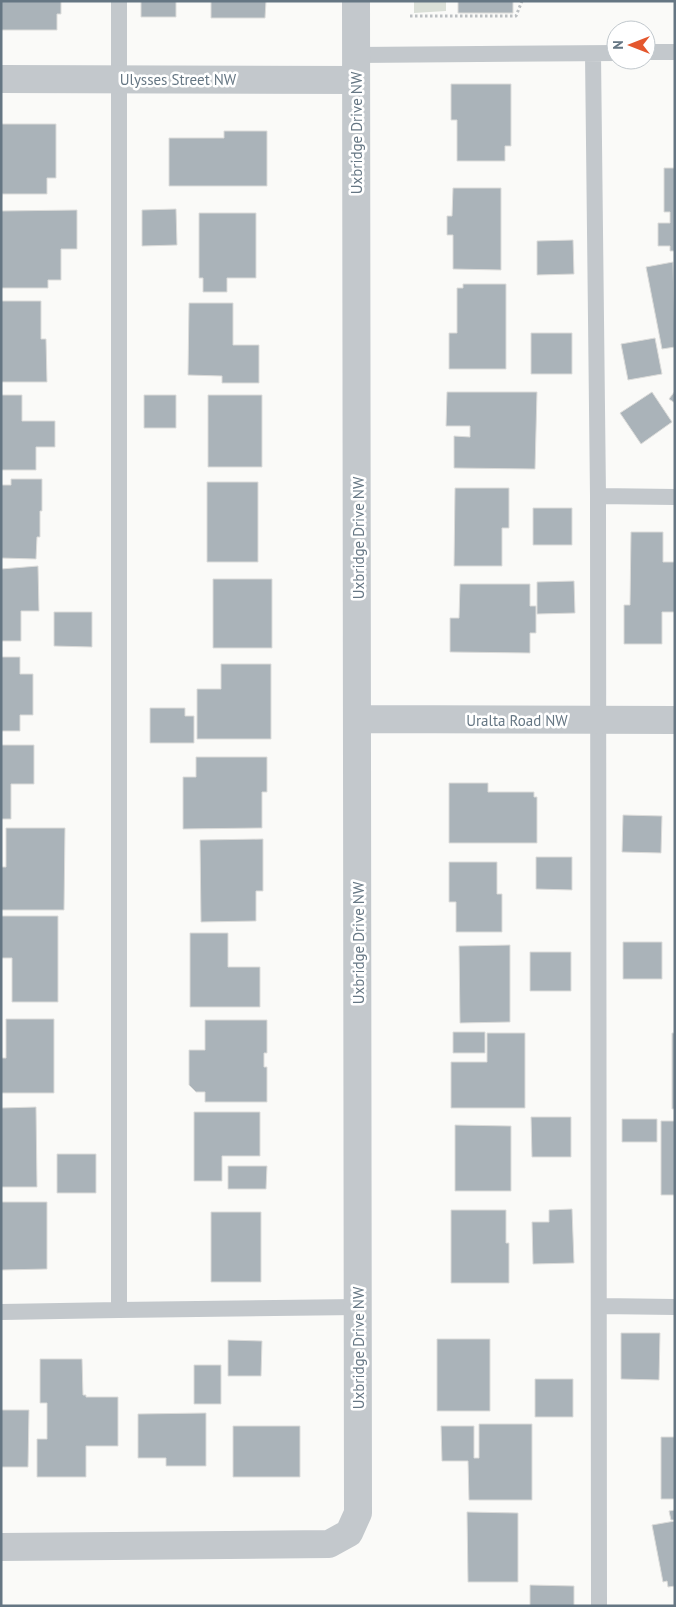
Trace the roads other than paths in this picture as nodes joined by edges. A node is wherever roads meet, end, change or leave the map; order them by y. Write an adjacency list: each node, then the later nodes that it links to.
1 (119, 1): 9 (lane)
2 (356, 1): 7 (street, Uxbridge Drive NW)
3 (656, 52): 4 (lane)
4 (675, 52)
5 (606, 53): 6 (lane)
6 (593, 54): 7 (lane); 10 (lane)
7 (356, 67): 9 (street, Ulysses Street NW); 12 (street, Uxbridge Drive NW)
8 (1, 79): 9 (street, Ulysses Street NW)
9 (119, 79): 18 (lane)
10 (598, 496): 11 (lane); 13 (lane)
11 (675, 496)
12 (358, 719): 13 (street, Uralta Road NW); 16 (street, Uxbridge Drive NW)
13 (597, 720): 14 (street, Uralta Road NW); 15 (lane)
14 (675, 720)
15 (600, 1306): 17 (lane); 21 (lane)
16 (358, 1307): 18 (lane); 20 (street, Uxbridge Drive NW)
17 (675, 1307)
18 (119, 1310): 19 (lane)
19 (1, 1312)
20 (1, 1547)
21 (599, 1606)

